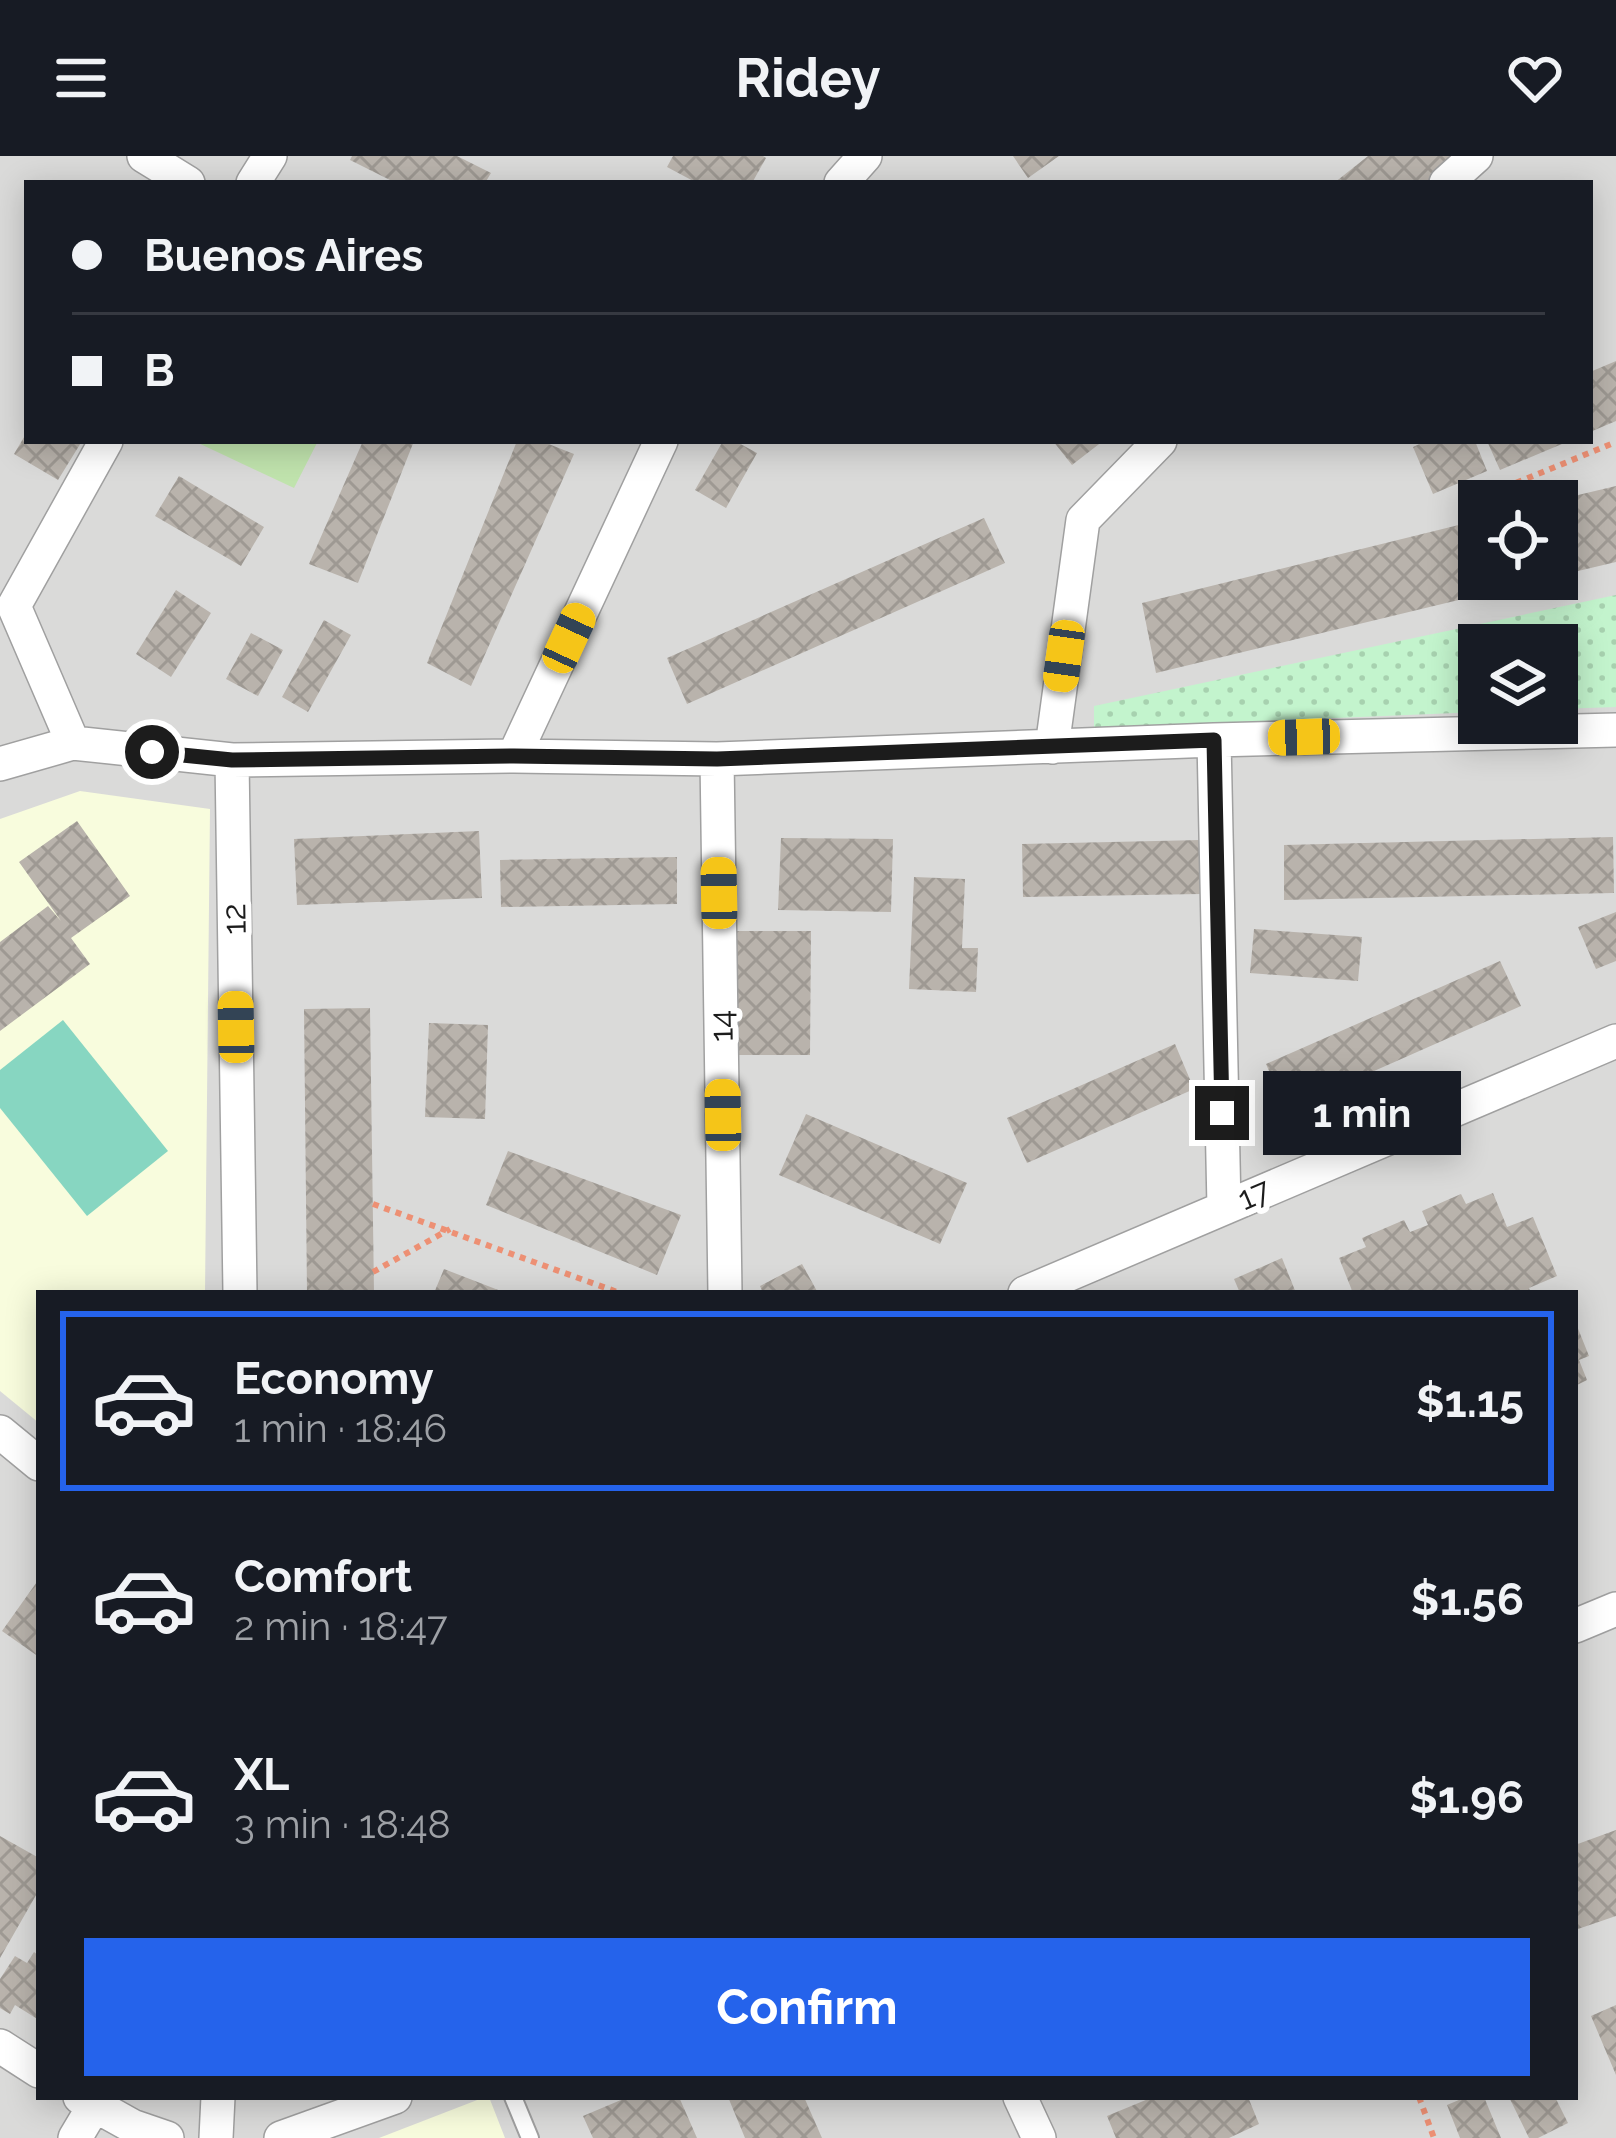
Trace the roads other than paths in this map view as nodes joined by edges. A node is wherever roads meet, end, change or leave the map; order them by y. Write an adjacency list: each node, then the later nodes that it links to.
1 (144, 156): 4 (street)
2 (865, 156): 5 (street)
3 (1477, 156): 6 (street)
4 (183, 180)
5 (845, 180)
6 (1449, 180)
7 (104, 444): 12 (street)
8 (660, 444): 14 (street)
9 (1157, 444): 13 (street)
10 (1616, 730): 11 (street)
11 (1214, 740): 13 (street); 19 (street)
12 (73, 743): 16 (street); 17 (street)
13 (1052, 747): 15 (street)
14 (514, 756): 15 (street); 16 (street)
15 (717, 759): 21 (street, 14)
16 (232, 760): 20 (street, 12)
17 (0, 764)
18 (1616, 1041): 19 (street, 17)
19 (1224, 1207): 22 (street, 17)
20 (240, 1290)
21 (725, 1290)
22 (1032, 1290)
23 (0, 1432): 24 (street)
24 (36, 1462)
25 (1616, 1609): 26 (street)
26 (1578, 1625)
27 (0, 2046): 28 (street)
28 (36, 2069)
29 (218, 2100): 36 (street)
30 (387, 2100): 37 (street)
31 (514, 2100): 38 (lane)
32 (1021, 2100): 39 (street)
33 (87, 2102): 34 (street); 35 (street)
34 (75, 2138)
35 (167, 2138)
36 (216, 2138)
37 (281, 2138)
38 (530, 2138)
39 (1039, 2138)

